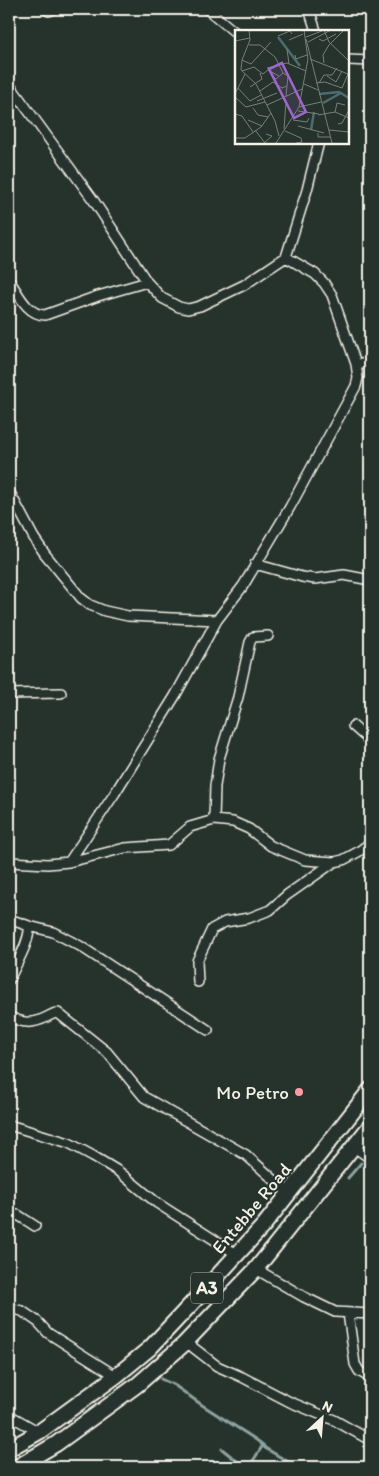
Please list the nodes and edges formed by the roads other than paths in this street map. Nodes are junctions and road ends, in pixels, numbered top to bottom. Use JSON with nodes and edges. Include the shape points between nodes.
{"nodes":[{"id":1,"x":46,"y":9,"type":"edge"},
{"id":2,"x":54,"y":9,"type":"edge"},
{"id":3,"x":207,"y":9,"type":"edge"},
{"id":4,"x":309,"y":9,"type":"edge"},
{"id":5,"x":316,"y":30,"type":"edge"},
{"id":6,"x":235,"y":32,"type":"edge"},
{"id":7,"x":349,"y":60,"type":"edge"},
{"id":8,"x":370,"y":61,"type":"edge"},
{"id":9,"x":9,"y":84,"type":"edge"},
{"id":10,"x":318,"y":144,"type":"edge"},
{"id":11,"x":286,"y":257,"type":"junction"},
{"id":12,"x":9,"y":280,"type":"edge"},
{"id":13,"x":147,"y":282,"type":"junction"},
{"id":14,"x":356,"y":364,"type":"junction"},
{"id":15,"x":370,"y":364,"type":"edge"},
{"id":16,"x":9,"y":491,"type":"edge"},
{"id":17,"x":255,"y":564,"type":"junction"},
{"id":18,"x":370,"y":580,"type":"edge"},
{"id":19,"x":217,"y":620,"type":"junction"},
{"id":20,"x":268,"y":636,"type":"dead end"},
{"id":21,"x":61,"y":693,"type":"dead end"},
{"id":22,"x":9,"y":694,"type":"edge"},
{"id":23,"x":353,"y":726,"type":"dead end"},
{"id":24,"x":370,"y":740,"type":"edge"},
{"id":25,"x":214,"y":820,"type":"junction"},
{"id":26,"x":370,"y":843,"type":"edge"},
{"id":27,"x":9,"y":862,"type":"edge"},
{"id":28,"x":69,"y":862,"type":"junction"},
{"id":29,"x":334,"y":862,"type":"junction"},
{"id":30,"x":9,"y":918,"type":"edge"},
{"id":31,"x":29,"y":926,"type":"junction"},
{"id":32,"x":9,"y":980,"type":"edge"},
{"id":33,"x":198,"y":982,"type":"dead end"},
{"id":34,"x":9,"y":1016,"type":"edge"},
{"id":35,"x":208,"y":1030,"type":"dead end"},
{"id":36,"x":370,"y":1090,"type":"edge"},
{"id":37,"x":9,"y":1125,"type":"edge"},
{"id":38,"x":370,"y":1126,"type":"edge"},
{"id":39,"x":354,"y":1147,"type":"junction"},
{"id":40,"x":370,"y":1158,"type":"edge"},
{"id":41,"x":290,"y":1194,"type":"junction"},
{"id":42,"x":9,"y":1221,"type":"edge"},
{"id":43,"x":35,"y":1226,"type":"dead end"},
{"id":44,"x":238,"y":1255,"type":"junction"},
{"id":45,"x":256,"y":1269,"type":"junction"},
{"id":46,"x":9,"y":1308,"type":"edge"},
{"id":47,"x":348,"y":1313,"type":"junction"},
{"id":48,"x":370,"y":1314,"type":"edge"},
{"id":49,"x":186,"y":1342,"type":"junction"},
{"id":50,"x":116,"y":1376,"type":"junction"},
{"id":51,"x":370,"y":1378,"type":"edge"},
{"id":52,"x":9,"y":1415,"type":"edge"},
{"id":53,"x":39,"y":1432,"type":"junction"},
{"id":54,"x":370,"y":1440,"type":"edge"},
{"id":55,"x":9,"y":1449,"type":"edge"},
{"id":56,"x":17,"y":1467,"type":"edge"}],
"edges":[{"from":1,"to":2,"type":"street"},
{"from":3,"to":6,"type":"street"},
{"from":4,"to":5,"type":"street"},
{"from":7,"to":8,"type":"street"},
{"from":9,"to":13,"type":"street","via":[[94,201]]},
{"from":10,"to":11,"type":"street"},
{"from":11,"to":13,"type":"street","via":[[244,285],[188,310],[162,298]]},
{"from":11,"to":14,"type":"street","via":[[315,274],[332,295]]},
{"from":12,"to":13,"type":"street","via":[[30,310],[45,315]]},
{"from":14,"to":15,"type":"street"},
{"from":14,"to":17,"type":"street","via":[[358,378],[349,399]]},
{"from":16,"to":19,"type":"street","via":[[45,554],[80,598],[90,605],[128,616]]},
{"from":17,"to":18,"type":"street","via":[[315,579],[344,575]]},
{"from":17,"to":19,"type":"street"},
{"from":19,"to":28,"type":"street","via":[[175,696]]},
{"from":20,"to":25,"type":"street","via":[[250,639],[238,697],[219,759]]},
{"from":21,"to":22,"type":"street"},
{"from":23,"to":24,"type":"street"},
{"from":25,"to":28,"type":"street","via":[[190,828],[169,846],[124,848]]},
{"from":25,"to":29,"type":"street","via":[[233,822],[249,829],[270,846],[305,860]]},
{"from":26,"to":29,"type":"street"},
{"from":27,"to":28,"type":"street"},
{"from":29,"to":33,"type":"street","via":[[270,910],[225,922],[212,929],[197,961]]},
{"from":30,"to":31,"type":"street"},
{"from":31,"to":32,"type":"street"},
{"from":31,"to":35,"type":"street","via":[[53,932],[80,946]]},
{"from":34,"to":41,"type":"street","via":[[23,1023],[35,1023],[58,1013],[107,1052],[144,1097],[246,1155]]},
{"from":36,"to":41,"type":"main road","name":"Entebbe Road","number":"A3"},
{"from":37,"to":44,"type":"street","via":[[68,1143],[94,1156],[157,1203]]},
{"from":38,"to":39,"type":"main road","number":"A3"},
{"from":39,"to":40,"type":"street"},
{"from":39,"to":45,"type":"main road","number":"A3"},
{"from":41,"to":44,"type":"main road","name":"Entebbe Road","number":"A3"},
{"from":42,"to":43,"type":"street","via":[[18,1216]]},
{"from":44,"to":50,"type":"main road","name":"Entebbe Road","number":"A3","via":[[150,1348]]},
{"from":45,"to":47,"type":"street","via":[[335,1312]]},
{"from":45,"to":49,"type":"main road","number":"A3"},
{"from":46,"to":50,"type":"street","via":[[22,1311],[48,1333]]},
{"from":47,"to":48,"type":"street"},
{"from":47,"to":51,"type":"street","via":[[356,1364],[359,1371]]},
{"from":49,"to":54,"type":"street","via":[[217,1366]]},
{"from":49,"to":56,"type":"main road","number":"A3","via":[[137,1385],[56,1444]]},
{"from":50,"to":53,"type":"main road","name":"Entebbe Road","number":"A3"},
{"from":52,"to":53,"type":"street"},
{"from":53,"to":55,"type":"main road","name":"Entebbe Road","number":"A3"}]}
